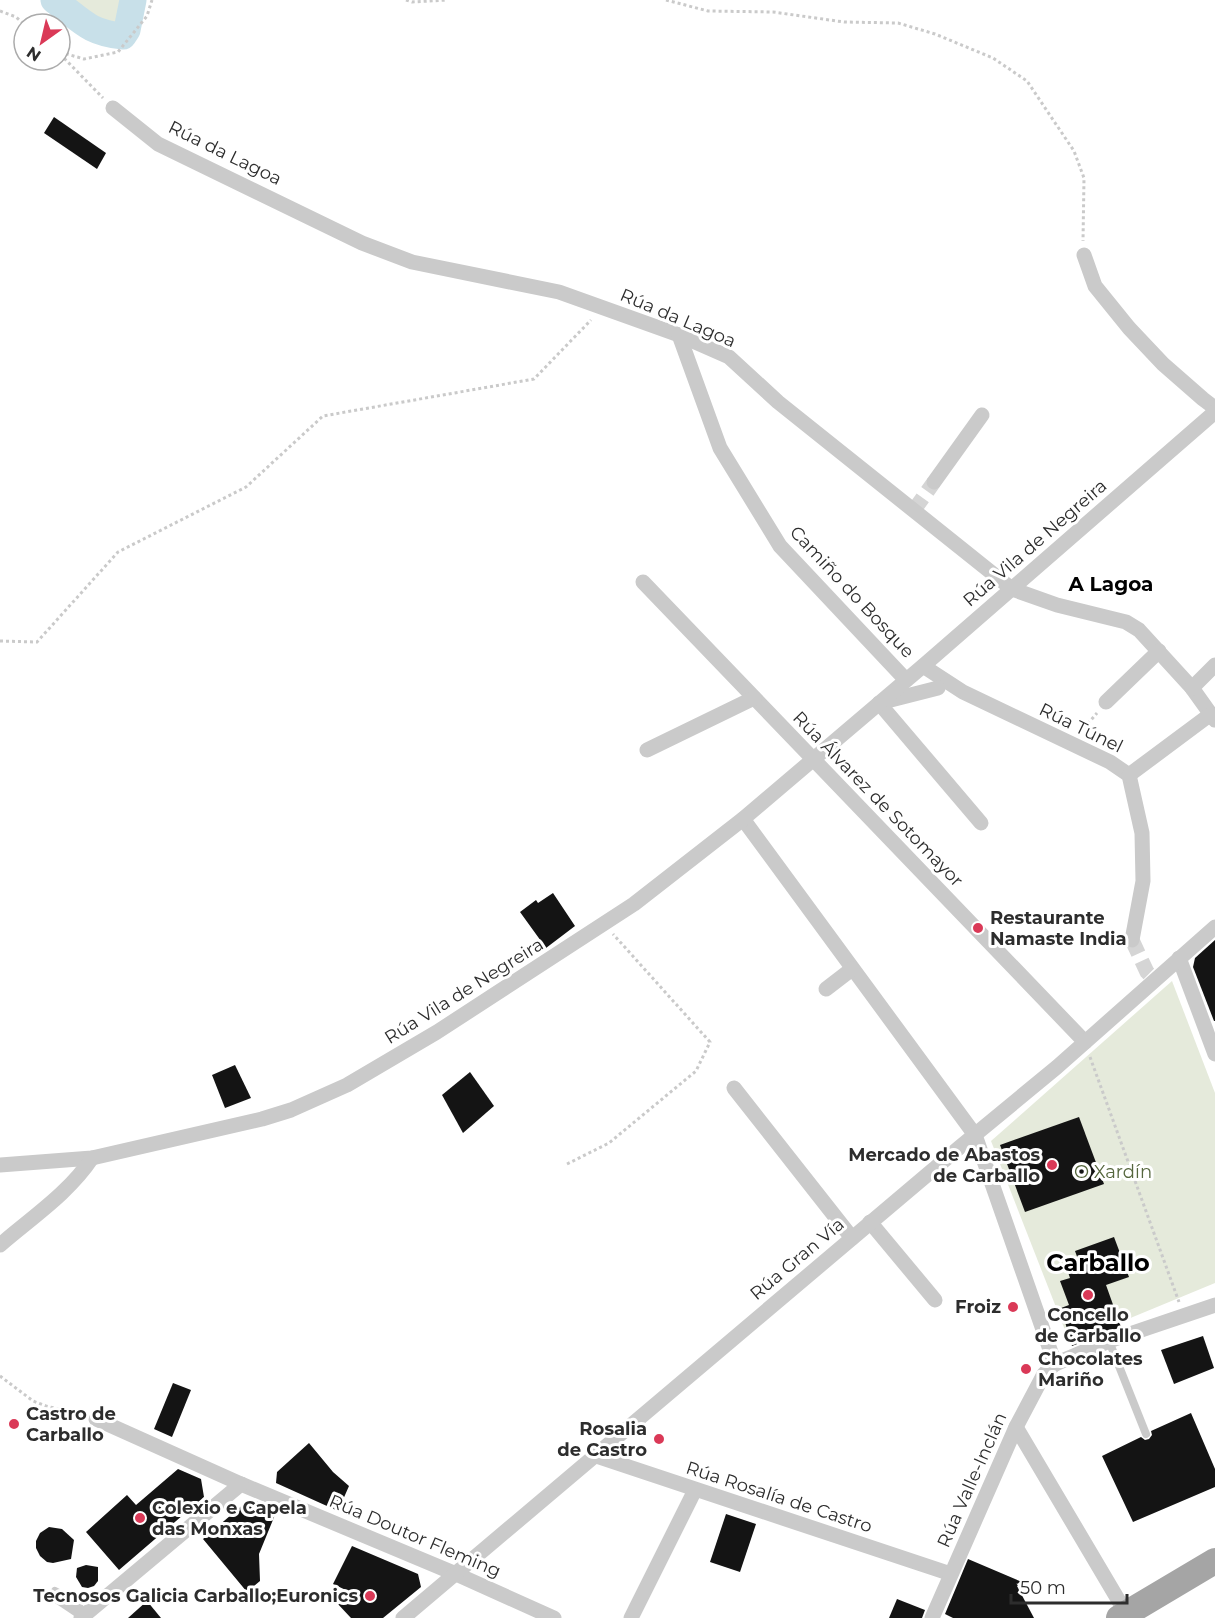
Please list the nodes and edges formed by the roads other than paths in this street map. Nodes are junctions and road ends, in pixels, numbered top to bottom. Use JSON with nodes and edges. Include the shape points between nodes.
{"nodes":[{"id":1,"x":113,"y":108,"type":"road end"},
{"id":2,"x":1084,"y":255,"type":"road end"},
{"id":3,"x":679,"y":335,"type":"junction"},
{"id":4,"x":1215,"y":408,"type":"edge"},
{"id":5,"x":1215,"y":412,"type":"edge"},
{"id":6,"x":982,"y":415,"type":"dead end"},
{"id":7,"x":934,"y":482,"type":"tunnel mouth"},
{"id":8,"x":643,"y":582,"type":"dead end"},
{"id":9,"x":1012,"y":589,"type":"junction"},
{"id":10,"x":944,"y":648,"type":"junction"},
{"id":11,"x":1159,"y":651,"type":"junction"},
{"id":12,"x":1215,"y":665,"type":"edge"},
{"id":13,"x":915,"y":673,"type":"junction"},
{"id":14,"x":938,"y":688,"type":"junction"},
{"id":15,"x":958,"y":688,"type":"junction"},
{"id":16,"x":1192,"y":688,"type":"junction"},
{"id":17,"x":754,"y":698,"type":"junction"},
{"id":18,"x":899,"y":698,"type":"junction"},
{"id":19,"x":1106,"y":702,"type":"road end"},
{"id":20,"x":879,"y":703,"type":"junction"},
{"id":21,"x":1213,"y":717,"type":"edge"},
{"id":22,"x":893,"y":718,"type":"junction"},
{"id":23,"x":647,"y":750,"type":"dead end"},
{"id":24,"x":813,"y":760,"type":"junction"},
{"id":25,"x":1129,"y":775,"type":"junction"},
{"id":26,"x":743,"y":819,"type":"junction"},
{"id":27,"x":981,"y":823,"type":"dead end"},
{"id":28,"x":1215,"y":927,"type":"edge"},
{"id":29,"x":1132,"y":940,"type":"tunnel mouth"},
{"id":30,"x":1179,"y":958,"type":"junction"},
{"id":31,"x":852,"y":969,"type":"junction"},
{"id":32,"x":826,"y":989,"type":"dead end"},
{"id":33,"x":1084,"y":1042,"type":"junction"},
{"id":34,"x":1215,"y":1054,"type":"edge"},
{"id":35,"x":734,"y":1088,"type":"dead end"},
{"id":36,"x":975,"y":1135,"type":"junction"},
{"id":37,"x":92,"y":1158,"type":"junction"},
{"id":38,"x":0,"y":1165,"type":"edge"},
{"id":39,"x":870,"y":1222,"type":"junction"},
{"id":40,"x":852,"y":1238,"type":"junction"},
{"id":41,"x":0,"y":1245,"type":"edge"},
{"id":42,"x":934,"y":1300,"type":"dead end"},
{"id":43,"x":1215,"y":1305,"type":"edge"},
{"id":44,"x":1109,"y":1341,"type":"junction"},
{"id":45,"x":1055,"y":1364,"type":"junction"},
{"id":46,"x":96,"y":1419,"type":"road end"},
{"id":47,"x":1016,"y":1427,"type":"junction"},
{"id":48,"x":1146,"y":1434,"type":"dead end"},
{"id":49,"x":596,"y":1456,"type":"junction"},
{"id":50,"x":241,"y":1484,"type":"junction"},
{"id":51,"x":695,"y":1490,"type":"junction"},
{"id":52,"x":1211,"y":1569,"type":"edge"},
{"id":53,"x":456,"y":1574,"type":"junction"},
{"id":54,"x":951,"y":1574,"type":"junction"},
{"id":55,"x":53,"y":1593,"type":"dead end"},
{"id":56,"x":80,"y":1615,"type":"edge"},
{"id":57,"x":1125,"y":1616,"type":"edge"},
{"id":58,"x":403,"y":1618,"type":"edge"},
{"id":59,"x":554,"y":1618,"type":"edge"},
{"id":60,"x":631,"y":1618,"type":"edge"},
{"id":61,"x":932,"y":1618,"type":"edge"}],
"edges":[{"from":1,"to":3,"type":"street","name":"Rúa da Lagoa","via":[[158,144],[362,243],[412,262],[559,292]]},
{"from":2,"to":4,"type":"street","via":[[1095,286],[1129,328],[1163,364]]},
{"from":3,"to":9,"type":"street","name":"Rúa da Lagoa","via":[[729,357],[778,402]]},
{"from":3,"to":13,"type":"street","name":"Camiño do Bosque","via":[[720,448],[780,546]]},
{"from":5,"to":9,"type":"street","name":"Rúa Vila de Negreira"},
{"from":6,"to":7,"type":"street"},
{"from":8,"to":17,"type":"street","name":"Rúa Álvarez de Sotomayor"},
{"from":9,"to":10,"type":"street","name":"Rúa Vila de Negreira"},
{"from":9,"to":11,"type":"street","name":"Rúa da Lagoa","via":[[1126,622]]},
{"from":10,"to":13,"type":"street","name":"Rúa Vila de Negreira"},
{"from":10,"to":15,"type":"street","via":[[944,659]]},
{"from":11,"to":16,"type":"street","name":"Rúa da Lagoa"},
{"from":11,"to":19,"type":"street"},
{"from":12,"to":16,"type":"street"},
{"from":13,"to":14,"type":"street","name":"Rúa Túnel"},
{"from":13,"to":15,"type":"street","name":"Rúa Túnel"},
{"from":13,"to":20,"type":"street","name":"Rúa Vila de Negreira"},
{"from":14,"to":15,"type":"street","name":"Rúa Túnel","via":[[952,693]]},
{"from":14,"to":18,"type":"street","name":"Rúa Vila de Negreira"},
{"from":15,"to":25,"type":"street","name":"Rúa Túnel"},
{"from":16,"to":21,"type":"street","name":"Rúa da Lagoa"},
{"from":17,"to":23,"type":"street"},
{"from":17,"to":24,"type":"street","name":"Rúa Álvarez de Sotomayor"},
{"from":18,"to":20,"type":"street","name":"Rúa Vila de Negreira"},
{"from":18,"to":22,"type":"street"},
{"from":20,"to":22,"type":"street"},
{"from":20,"to":24,"type":"street","name":"Rúa Vila de Negreira"},
{"from":21,"to":25,"type":"street"},
{"from":22,"to":27,"type":"street"},
{"from":24,"to":26,"type":"street","name":"Rúa Vila de Negreira"},
{"from":24,"to":33,"type":"street","name":"Rúa Álvarez de Sotomayor"},
{"from":25,"to":29,"type":"street","name":"Rúa Túnel","via":[[1142,833],[1143,881]]},
{"from":26,"to":31,"type":"street"},
{"from":26,"to":37,"type":"street","name":"Rúa Vila de Negreira","via":[[605,924],[437,1032],[321,1098],[244,1124]]},
{"from":28,"to":30,"type":"street","name":"Rúa Gran Vía"},
{"from":30,"to":33,"type":"street","name":"Rúa Gran Vía"},
{"from":30,"to":34,"type":"street"},
{"from":31,"to":32,"type":"street"},
{"from":31,"to":36,"type":"street"},
{"from":33,"to":36,"type":"street","name":"Rúa Gran Vía"},
{"from":35,"to":40,"type":"street"},
{"from":36,"to":39,"type":"street","name":"Rúa Gran Vía"},
{"from":36,"to":45,"type":"street"},
{"from":37,"to":38,"type":"street","name":"Rúa Vila de Negreira"},
{"from":37,"to":41,"type":"street","via":[[61,1194]]},
{"from":39,"to":40,"type":"street","name":"Rúa Gran Vía"},
{"from":39,"to":42,"type":"street"},
{"from":40,"to":49,"type":"street","name":"Rúa Gran Vía"},
{"from":43,"to":44,"type":"street"},
{"from":44,"to":45,"type":"street"},
{"from":44,"to":48,"type":"lane"},
{"from":45,"to":47,"type":"street","name":"Rúa Valle-Inclán","via":[[1044,1374]]},
{"from":46,"to":50,"type":"street","name":"Rúa Doutor Fleming"},
{"from":47,"to":54,"type":"street","name":"Rúa Valle-Inclán"},
{"from":47,"to":57,"type":"street"},
{"from":49,"to":51,"type":"street","name":"Rúa Rosalía de Castro"},
{"from":49,"to":53,"type":"street","name":"Rúa Gran Vía"},
{"from":50,"to":53,"type":"street","name":"Rúa Doutor Fleming"},
{"from":50,"to":56,"type":"street"},
{"from":51,"to":54,"type":"street","name":"Rúa Rosalía de Castro"},
{"from":51,"to":60,"type":"street"},
{"from":52,"to":57,"type":"main road"},
{"from":53,"to":58,"type":"street","name":"Rúa Gran Vía"},
{"from":53,"to":59,"type":"street","name":"Rúa Doutor Fleming"},
{"from":54,"to":61,"type":"street","name":"Rúa Valle-Inclán"},
{"from":55,"to":56,"type":"lane","via":[[80,1608]]}]}
